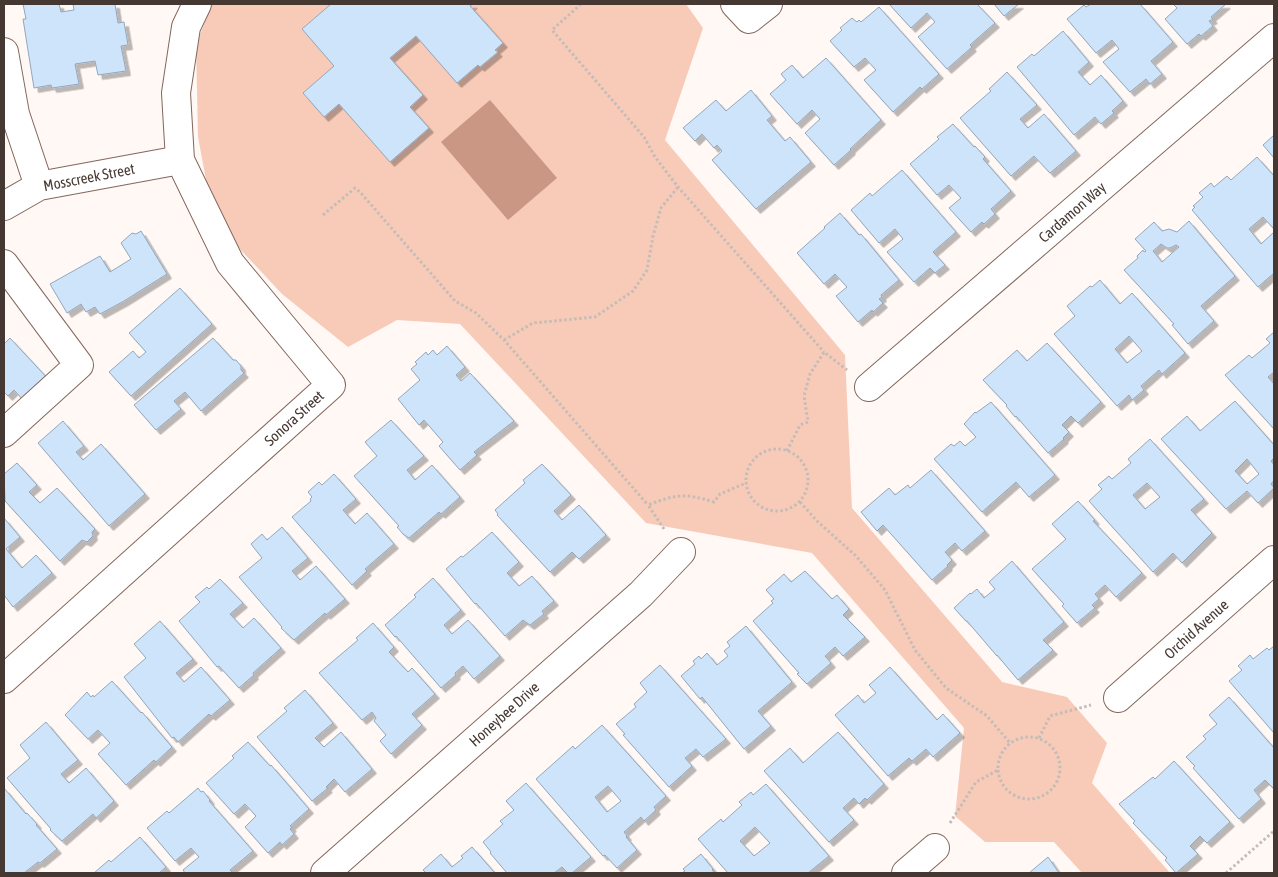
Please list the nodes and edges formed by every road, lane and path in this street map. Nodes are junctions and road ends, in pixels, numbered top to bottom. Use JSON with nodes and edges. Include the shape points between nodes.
{"nodes":[{"id":1,"x":197,"y":4,"type":"edge"},
{"id":2,"x":581,"y":4,"type":"edge"},
{"id":3,"x":735,"y":4,"type":"edge"},
{"id":4,"x":768,"y":4,"type":"edge"},
{"id":5,"x":1274,"y":38,"type":"edge"},
{"id":6,"x":4,"y":52,"type":"edge"},
{"id":7,"x":180,"y":160,"type":"junction"},
{"id":8,"x":39,"y":186,"type":"junction"},
{"id":9,"x":678,"y":187,"type":"junction"},
{"id":10,"x":4,"y":206,"type":"edge"},
{"id":11,"x":323,"y":215,"type":"dead end"},
{"id":12,"x":4,"y":264,"type":"edge"},
{"id":13,"x":504,"y":340,"type":"junction"},
{"id":14,"x":824,"y":352,"type":"junction"},
{"id":15,"x":869,"y":387,"type":"joint"},
{"id":16,"x":4,"y":433,"type":"edge"},
{"id":17,"x":787,"y":451,"type":"junction"},
{"id":18,"x":746,"y":483,"type":"junction"},
{"id":19,"x":800,"y":502,"type":"junction"},
{"id":20,"x":648,"y":505,"type":"junction"},
{"id":21,"x":681,"y":552,"type":"joint"},
{"id":22,"x":1274,"y":560,"type":"edge"},
{"id":23,"x":4,"y":679,"type":"edge"},
{"id":24,"x":1118,"y":698,"type":"joint"},
{"id":25,"x":1039,"y":738,"type":"junction"},
{"id":26,"x":1010,"y":743,"type":"junction"},
{"id":27,"x":998,"y":770,"type":"junction"},
{"id":28,"x":1274,"y":831,"type":"edge"},
{"id":29,"x":934,"y":848,"type":"joint"},
{"id":30,"x":325,"y":873,"type":"edge"},
{"id":31,"x":906,"y":873,"type":"edge"},
{"id":32,"x":1226,"y":873,"type":"edge"}],
"edges":[{"from":1,"to":7,"type":"street","name":"Sonora Street","via":[[186,27],[176,93]]},
{"from":2,"to":9,"type":"path","via":[[552,30],[644,137]]},
{"from":3,"to":4,"type":"street","via":[[749,19]]},
{"from":5,"to":15,"type":"street","name":"Cardamon Way"},
{"from":6,"to":8,"type":"street","via":[[15,114]]},
{"from":7,"to":8,"type":"street","name":"Mosscreek Street"},
{"from":7,"to":23,"type":"street","name":"Sonora Street","via":[[230,263],[331,385]]},
{"from":8,"to":10,"type":"street","name":"Mosscreek Street"},
{"from":9,"to":13,"type":"path","via":[[661,208],[647,270],[633,291],[595,317],[532,323]]},
{"from":9,"to":14,"type":"path"},
{"from":11,"to":13,"type":"path","via":[[355,188],[455,301],[476,313]]},
{"from":12,"to":16,"type":"street","via":[[79,365]]},
{"from":13,"to":20,"type":"path"},
{"from":14,"to":15,"type":"path"},
{"from":14,"to":17,"type":"path","via":[[810,374],[804,396],[808,422],[800,424]]},
{"from":17,"to":18,"type":"path","via":[[777,449],[758,456],[749,468]]},
{"from":17,"to":19,"type":"path","via":[[798,457],[805,467],[807,491]]},
{"from":18,"to":19,"type":"path","via":[[756,504],[767,510],[778,512]]},
{"from":18,"to":20,"type":"path","via":[[720,494],[714,502],[693,496],[670,496]]},
{"from":19,"to":26,"type":"path","via":[[856,556],[885,590],[915,650],[946,688],[987,716]]},
{"from":20,"to":21,"type":"path"},
{"from":21,"to":30,"type":"street","name":"Honeybee Drive","via":[[640,594]]},
{"from":22,"to":24,"type":"street","name":"Orchid Avenue"},
{"from":24,"to":25,"type":"path","via":[[1050,716]]},
{"from":25,"to":26,"type":"path","via":[[1029,736]]},
{"from":25,"to":27,"type":"path","via":[[1050,744],[1057,754],[1060,766],[1052,789],[1030,799],[1019,797],[1008,791]]},
{"from":26,"to":27,"type":"path","via":[[1001,755]]},
{"from":27,"to":29,"type":"path","via":[[976,782]]},
{"from":28,"to":32,"type":"path"},
{"from":29,"to":31,"type":"street"}]}
